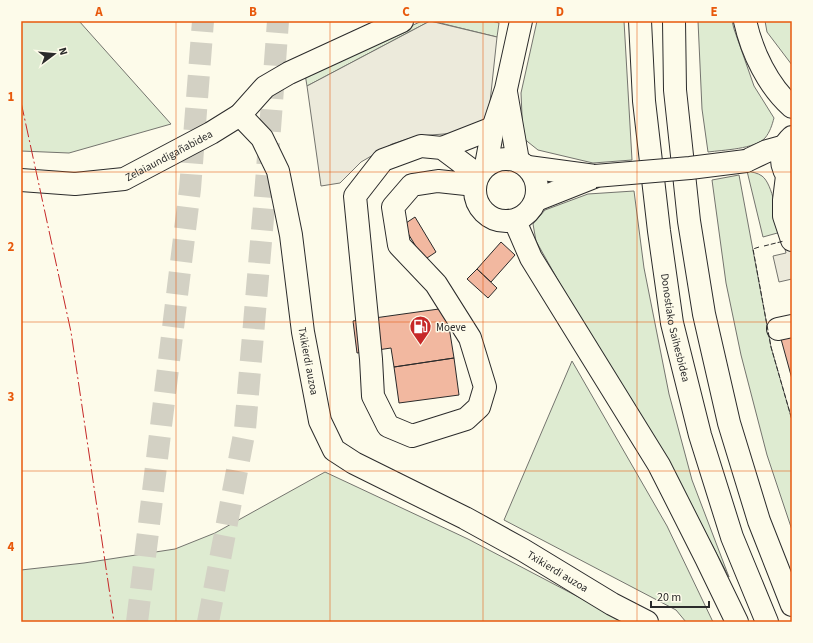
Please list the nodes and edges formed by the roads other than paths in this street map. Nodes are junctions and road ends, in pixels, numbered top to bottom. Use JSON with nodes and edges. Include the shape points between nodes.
{"nodes":[{"id":1,"x":402,"y":21,"type":"edge"},
{"id":2,"x":521,"y":21,"type":"edge"},
{"id":3,"x":640,"y":21,"type":"edge"},
{"id":4,"x":674,"y":21,"type":"edge"},
{"id":5,"x":745,"y":21,"type":"edge"},
{"id":6,"x":506,"y":89,"type":"junction"},
{"id":7,"x":786,"y":102,"type":"edge"},
{"id":8,"x":240,"y":114,"type":"junction"},
{"id":9,"x":493,"y":128,"type":"junction"},
{"id":10,"x":789,"y":140,"type":"edge"},
{"id":11,"x":442,"y":148,"type":"junction"},
{"id":12,"x":746,"y":161,"type":"junction"},
{"id":13,"x":523,"y":164,"type":"junction"},
{"id":14,"x":480,"y":175,"type":"junction"},
{"id":15,"x":595,"y":176,"type":"junction"},
{"id":16,"x":788,"y":176,"type":"edge"},
{"id":17,"x":21,"y":180,"type":"edge"},
{"id":18,"x":536,"y":200,"type":"junction"},
{"id":19,"x":515,"y":221,"type":"junction"},
{"id":20,"x":791,"y":233,"type":"edge"},
{"id":21,"x":792,"y":605,"type":"edge"},
{"id":22,"x":647,"y":622,"type":"edge"},
{"id":23,"x":737,"y":622,"type":"edge"},
{"id":24,"x":767,"y":622,"type":"edge"}],
"edges":[{"from":1,"to":8,"type":"main road","via":[[265,87]]},
{"from":2,"to":6,"type":"main road"},
{"from":3,"to":24,"type":"main road","name":"Donostiako Saihesbidea","via":[[644,101],[672,324],[700,435],[732,537]]},
{"from":4,"to":21,"type":"main road","via":[[675,90],[689,221],[704,314],[729,423],[759,521]]},
{"from":5,"to":7,"type":"main road","via":[[757,58],[769,80]]},
{"from":6,"to":9,"type":"main road"},
{"from":6,"to":13,"type":"main road"},
{"from":7,"to":10,"type":"main road"},
{"from":8,"to":17,"type":"main road","name":"Zelaiaundigañabidea","via":[[211,133],[124,179],[75,184]]},
{"from":8,"to":22,"type":"main road","name":"Txikierdi auzoa","via":[[262,138],[278,171],[291,235],[303,332],[320,421],[334,450],[354,463],[523,550],[612,604]]},
{"from":9,"to":11,"type":"main road"},
{"from":9,"to":14,"type":"main road"},
{"from":10,"to":12,"type":"main road"},
{"from":10,"to":16,"type":"main road","via":[[781,159]]},
{"from":11,"to":14,"type":"main road"},
{"from":11,"to":14,"type":"main road","via":[[421,146],[383,160],[355,196],[373,396],[388,426],[412,436],[466,419],[479,407],[485,387],[470,338],[436,284],[399,245],[393,207],[412,184]]},
{"from":12,"to":15,"type":"main road","bridge":true},
{"from":12,"to":16,"type":"main road"},
{"from":13,"to":14,"type":"main road","via":[[508,158],[497,160]]},
{"from":13,"to":15,"type":"main road"},
{"from":13,"to":18,"type":"main road","via":[[534,175],[538,185]]},
{"from":14,"to":19,"type":"main road","via":[[475,198],[481,209],[490,218],[502,222]]},
{"from":15,"to":18,"type":"main road"},
{"from":16,"to":20,"type":"main road","via":[[784,216]]},
{"from":18,"to":19,"type":"main road","via":[[528,213]]},
{"from":19,"to":23,"type":"main road","via":[[531,258],[659,465]]}]}
